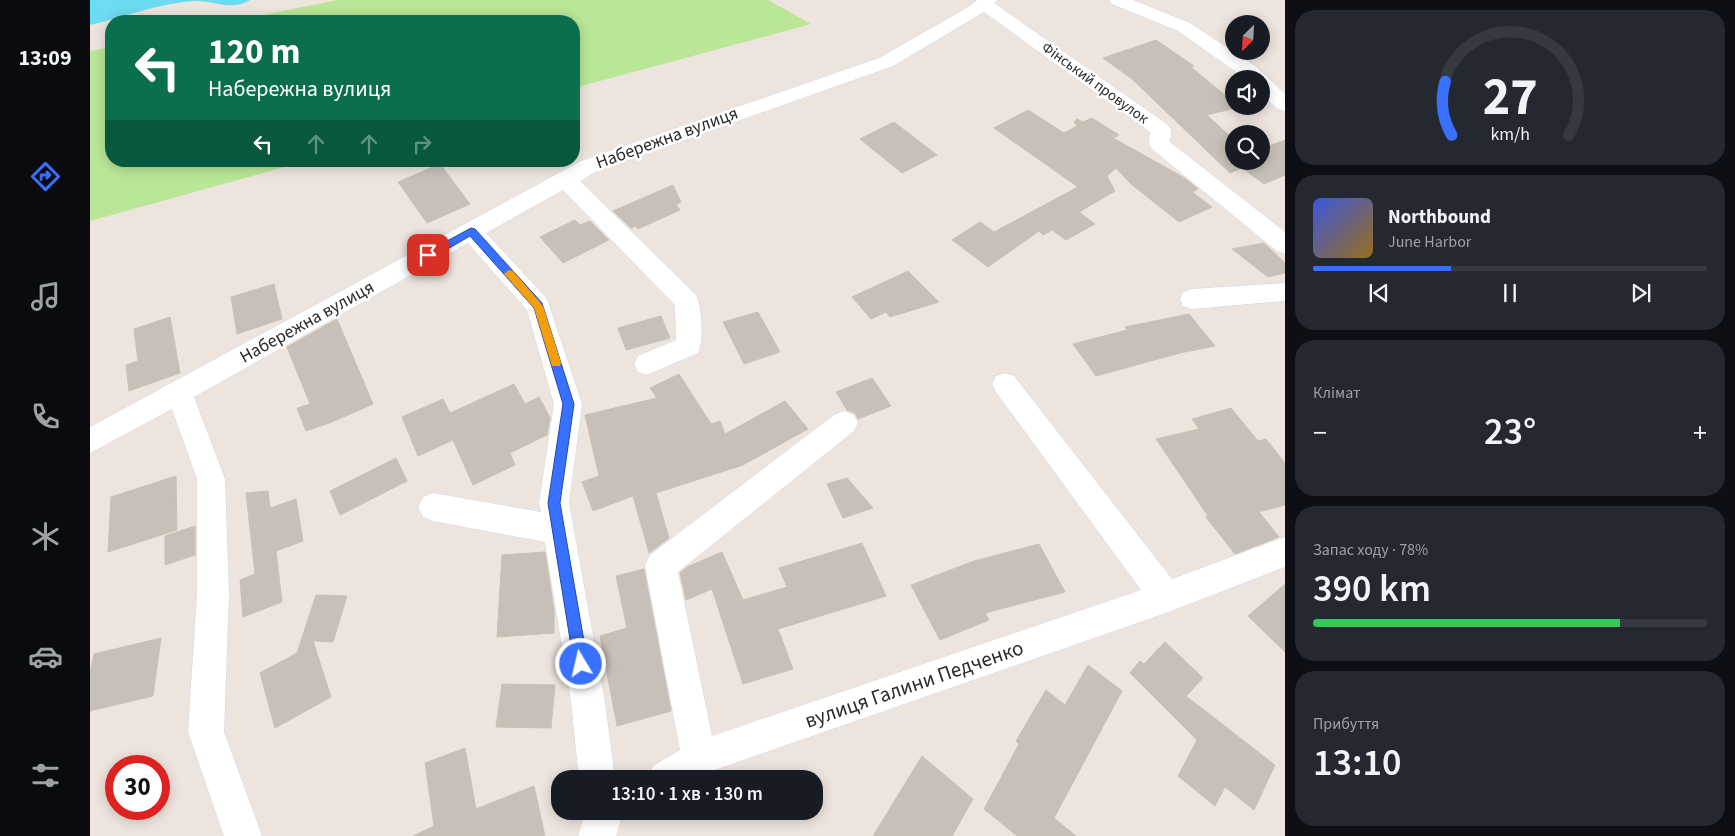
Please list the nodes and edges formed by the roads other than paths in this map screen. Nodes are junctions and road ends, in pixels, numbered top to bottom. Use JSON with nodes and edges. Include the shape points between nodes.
{"nodes":[{"id":1,"x":1118,"y":0,"type":"edge"},
{"id":2,"x":986,"y":2,"type":"edge"},
{"id":3,"x":1245,"y":70,"type":"edge"},
{"id":4,"x":1270,"y":91,"type":"edge"},
{"id":5,"x":1285,"y":105,"type":"edge"},
{"id":6,"x":565,"y":179,"type":"junction"},
{"id":7,"x":471,"y":232,"type":"junction"},
{"id":8,"x":1285,"y":244,"type":"edge"},
{"id":9,"x":1285,"y":292,"type":"edge"},
{"id":10,"x":1192,"y":299,"type":"dead end"},
{"id":11,"x":647,"y":364,"type":"dead end"},
{"id":12,"x":1004,"y":384,"type":"dead end"},
{"id":13,"x":179,"y":392,"type":"junction"},
{"id":14,"x":844,"y":422,"type":"dead end"},
{"id":15,"x":90,"y":441,"type":"edge"},
{"id":16,"x":433,"y":507,"type":"dead end"},
{"id":17,"x":559,"y":530,"type":"junction"},
{"id":18,"x":1285,"y":552,"type":"edge"},
{"id":19,"x":1166,"y":597,"type":"junction"},
{"id":20,"x":699,"y":758,"type":"junction"},
{"id":21,"x":596,"y":770,"type":"edge"},
{"id":22,"x":680,"y":770,"type":"edge"},
{"id":23,"x":243,"y":836,"type":"edge"}],
"edges":[{"from":1,"to":3,"type":"street","via":[[1184,27]]},
{"from":2,"to":6,"type":"street","name":"Набережна вулиця","via":[[886,62],[589,166]]},
{"from":2,"to":8,"type":"street","name":"Фінський провулок","via":[[1161,130],[1159,144]]},
{"from":4,"to":5,"type":"street"},
{"from":6,"to":7,"type":"street","name":"Набережна вулиця"},
{"from":6,"to":11,"type":"street","via":[[687,302],[689,346]]},
{"from":7,"to":13,"type":"street","name":"Набережна вулиця"},
{"from":7,"to":17,"type":"street","via":[[538,306],[568,404],[554,503]]},
{"from":9,"to":10,"type":"street"},
{"from":12,"to":19,"type":"street"},
{"from":13,"to":15,"type":"street","name":"Набережна вулиця"},
{"from":13,"to":23,"type":"street","via":[[211,479],[213,594],[206,732]]},
{"from":14,"to":20,"type":"street","via":[[661,566]]},
{"from":16,"to":17,"type":"street"},
{"from":17,"to":21,"type":"street"},
{"from":18,"to":19,"type":"street","name":"вулиця Галини Педченко"},
{"from":19,"to":20,"type":"street","name":"вулиця Галини Педченко"},
{"from":20,"to":22,"type":"street","name":"вулиця Галини Педченко"}]}
